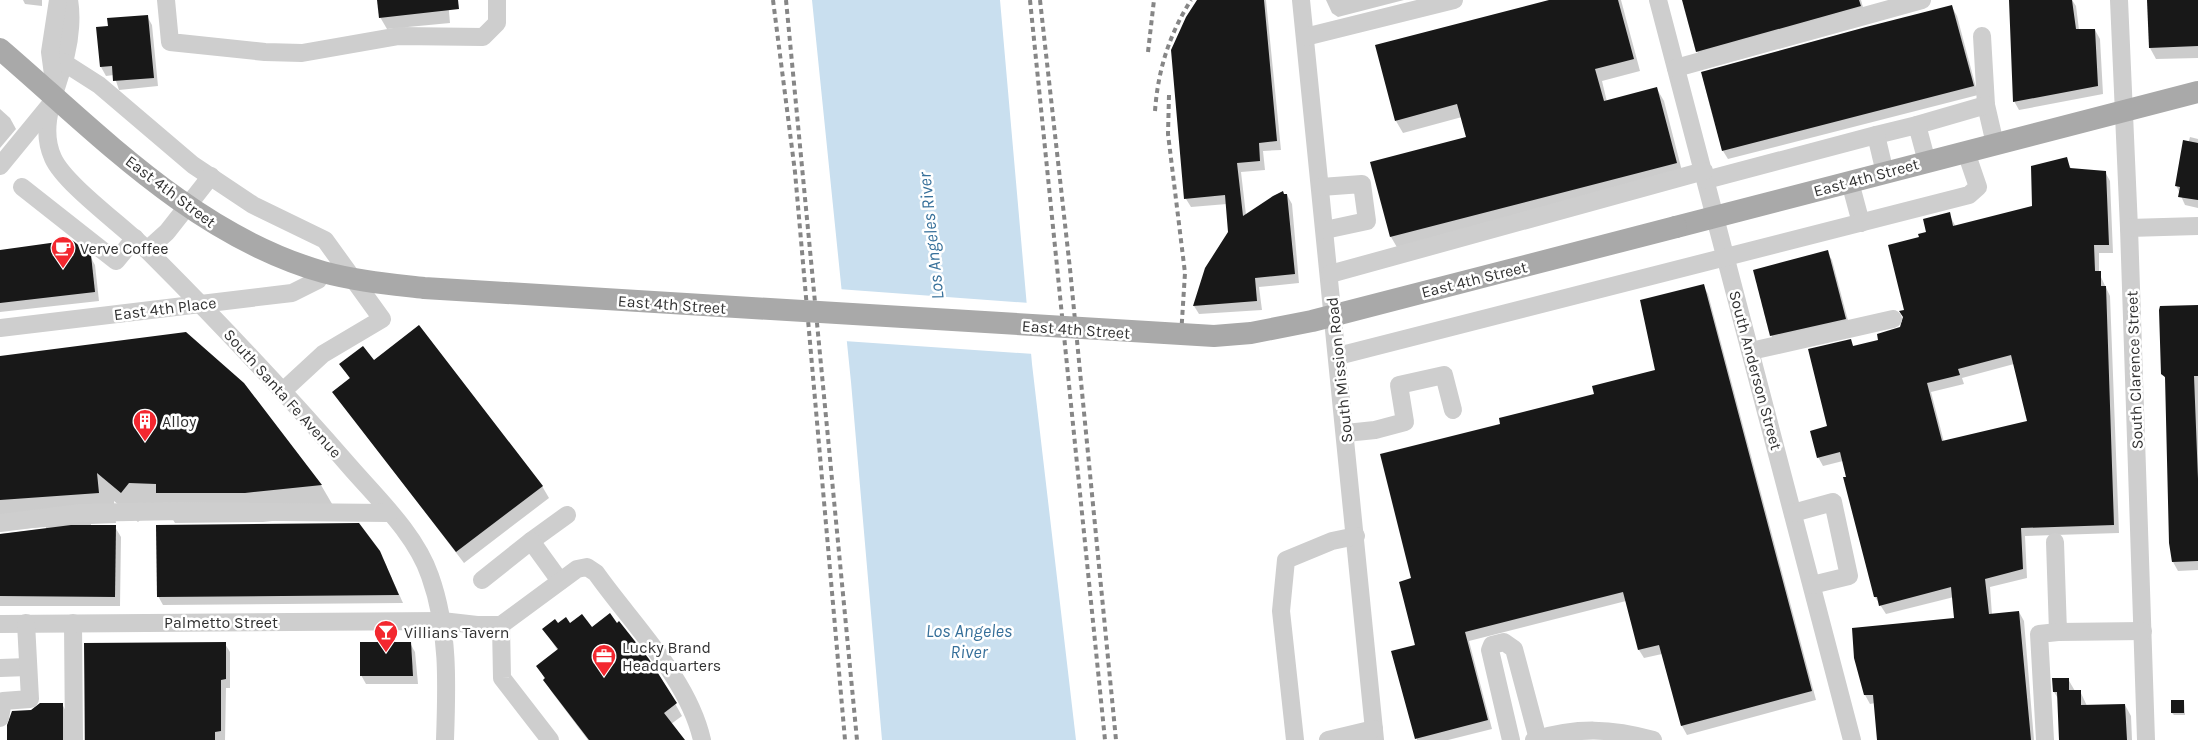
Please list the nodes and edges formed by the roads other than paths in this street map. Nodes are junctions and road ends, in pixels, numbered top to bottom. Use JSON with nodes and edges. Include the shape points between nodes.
{"nodes":[{"id":1,"x":58,"y":0,"type":"edge"},
{"id":2,"x":69,"y":0,"type":"edge"},
{"id":3,"x":166,"y":0,"type":"edge"},
{"id":4,"x":497,"y":0,"type":"edge"},
{"id":5,"x":1302,"y":0,"type":"edge"},
{"id":6,"x":1454,"y":0,"type":"edge"},
{"id":7,"x":1658,"y":0,"type":"edge"},
{"id":8,"x":1922,"y":0,"type":"edge"},
{"id":9,"x":2119,"y":0,"type":"edge"},
{"id":10,"x":1982,"y":36,"type":"dead end"},
{"id":11,"x":1305,"y":37,"type":"junction"},
{"id":12,"x":0,"y":49,"type":"edge"},
{"id":13,"x":63,"y":62,"type":"junction"},
{"id":14,"x":1676,"y":68,"type":"junction"},
{"id":15,"x":2198,"y":92,"type":"edge"},
{"id":16,"x":52,"y":96,"type":"junction"},
{"id":17,"x":1986,"y":105,"type":"junction"},
{"id":18,"x":2124,"y":110,"type":"junction"},
{"id":19,"x":1917,"y":125,"type":"junction"},
{"id":20,"x":1876,"y":135,"type":"junction"},
{"id":21,"x":1995,"y":144,"type":"junction"},
{"id":22,"x":1966,"y":152,"type":"junction"},
{"id":23,"x":1927,"y":162,"type":"junction"},
{"id":24,"x":0,"y":166,"type":"edge"},
{"id":25,"x":1885,"y":172,"type":"junction"},
{"id":26,"x":1705,"y":175,"type":"junction"},
{"id":27,"x":211,"y":176,"type":"junction"},
{"id":28,"x":1850,"y":182,"type":"junction"},
{"id":29,"x":22,"y":187,"type":"dead end"},
{"id":30,"x":1321,"y":187,"type":"junction"},
{"id":31,"x":1716,"y":217,"type":"junction"},
{"id":32,"x":1860,"y":223,"type":"junction"},
{"id":33,"x":2198,"y":226,"type":"edge"},
{"id":34,"x":2129,"y":228,"type":"junction"},
{"id":35,"x":1325,"y":230,"type":"junction"},
{"id":36,"x":141,"y":244,"type":"junction"},
{"id":37,"x":1726,"y":258,"type":"junction"},
{"id":38,"x":323,"y":272,"type":"junction"},
{"id":39,"x":1330,"y":274,"type":"junction"},
{"id":40,"x":1893,"y":319,"type":"dead end"},
{"id":41,"x":0,"y":328,"type":"edge"},
{"id":42,"x":1751,"y":351,"type":"junction"},
{"id":43,"x":1338,"y":356,"type":"junction"},
{"id":44,"x":284,"y":390,"type":"junction"},
{"id":45,"x":1453,"y":410,"type":"dead end"},
{"id":46,"x":1346,"y":433,"type":"junction"},
{"id":47,"x":389,"y":513,"type":"junction"},
{"id":48,"x":1793,"y":514,"type":"junction"},
{"id":49,"x":567,"y":515,"type":"dead end"},
{"id":50,"x":0,"y":524,"type":"edge"},
{"id":51,"x":1356,"y":536,"type":"junction"},
{"id":52,"x":531,"y":541,"type":"junction"},
{"id":53,"x":2056,"y":542,"type":"dead end"},
{"id":54,"x":482,"y":580,"type":"dead end"},
{"id":55,"x":560,"y":581,"type":"junction"},
{"id":56,"x":1812,"y":585,"type":"junction"},
{"id":57,"x":442,"y":621,"type":"junction"},
{"id":58,"x":73,"y":623,"type":"junction"},
{"id":59,"x":0,"y":624,"type":"edge"},
{"id":60,"x":26,"y":624,"type":"junction"},
{"id":61,"x":501,"y":625,"type":"junction"},
{"id":62,"x":2142,"y":631,"type":"junction"},
{"id":63,"x":2058,"y":632,"type":"junction"},
{"id":64,"x":28,"y":667,"type":"junction"},
{"id":65,"x":0,"y":668,"type":"edge"},
{"id":66,"x":0,"y":718,"type":"edge"},
{"id":67,"x":1375,"y":735,"type":"edge"},
{"id":68,"x":1536,"y":739,"type":"edge"},
{"id":69,"x":74,"y":740,"type":"edge"},
{"id":70,"x":446,"y":740,"type":"edge"},
{"id":71,"x":550,"y":740,"type":"edge"},
{"id":72,"x":702,"y":740,"type":"edge"},
{"id":73,"x":1295,"y":740,"type":"edge"},
{"id":74,"x":1328,"y":740,"type":"edge"},
{"id":75,"x":1511,"y":740,"type":"edge"},
{"id":76,"x":1653,"y":740,"type":"edge"},
{"id":77,"x":1852,"y":740,"type":"edge"},
{"id":78,"x":2044,"y":740,"type":"edge"},
{"id":79,"x":2146,"y":740,"type":"edge"}],
"edges":[{"from":1,"to":16,"type":"street","name":"South Santa Fe Avenue","via":[[50,52]]},
{"from":2,"to":13,"type":"street","name":"South Santa Fe Avenue"},
{"from":3,"to":4,"type":"street","via":[[170,42],[302,53],[399,36],[483,36],[497,23]]},
{"from":5,"to":11,"type":"street","name":"South Mission Road"},
{"from":6,"to":11,"type":"street"},
{"from":7,"to":14,"type":"street","name":"South Anderson Street"},
{"from":8,"to":14,"type":"street"},
{"from":9,"to":18,"type":"street","name":"South Clarence Street"},
{"from":10,"to":17,"type":"street"},
{"from":11,"to":30,"type":"street","name":"South Mission Road"},
{"from":12,"to":38,"type":"main road","name":"East 4th Street","bridge":true,"via":[[190,210],[246,242]]},
{"from":13,"to":16,"type":"street","name":"South Santa Fe Avenue"},
{"from":13,"to":27,"type":"street","via":[[99,84],[193,165]]},
{"from":14,"to":26,"type":"street","name":"South Anderson Street"},
{"from":15,"to":18,"type":"main road","name":"East 4th Street"},
{"from":16,"to":24,"type":"street"},
{"from":16,"to":36,"type":"street","name":"South Santa Fe Avenue","via":[[49,142],[53,159],[81,191]]},
{"from":17,"to":19,"type":"street"},
{"from":17,"to":21,"type":"street"},
{"from":18,"to":21,"type":"main road","name":"East 4th Street"},
{"from":18,"to":34,"type":"street","name":"South Clarence Street"},
{"from":19,"to":20,"type":"street"},
{"from":19,"to":23,"type":"street"},
{"from":20,"to":25,"type":"street"},
{"from":20,"to":26,"type":"street"},
{"from":21,"to":22,"type":"main road","name":"East 4th Street"},
{"from":22,"to":23,"type":"main road","name":"East 4th Street"},
{"from":22,"to":32,"type":"street","via":[[1978,186],[1969,195]]},
{"from":23,"to":25,"type":"main road","name":"East 4th Street"},
{"from":25,"to":28,"type":"main road","name":"East 4th Street"},
{"from":26,"to":31,"type":"street","name":"South Anderson Street"},
{"from":26,"to":39,"type":"street"},
{"from":27,"to":36,"type":"street","via":[[167,232]]},
{"from":27,"to":44,"type":"street","via":[[253,205],[325,240],[382,319],[323,354]]},
{"from":28,"to":31,"type":"main road","name":"East 4th Street"},
{"from":28,"to":32,"type":"street"},
{"from":29,"to":36,"type":"street","via":[[116,261]]},
{"from":30,"to":35,"type":"street","name":"South Mission Road"},
{"from":30,"to":35,"type":"street","via":[[1362,184],[1367,220]]},
{"from":31,"to":37,"type":"street","name":"South Anderson Street"},
{"from":31,"to":38,"type":"main road","name":"East 4th Street","bridge":true,"via":[[1312,321],[1251,333],[1207,337],[424,288],[363,281]]},
{"from":32,"to":37,"type":"street"},
{"from":33,"to":34,"type":"street"},
{"from":34,"to":62,"type":"street","name":"South Clarence Street"},
{"from":35,"to":39,"type":"street","name":"South Mission Road"},
{"from":36,"to":44,"type":"street","name":"South Santa Fe Avenue"},
{"from":37,"to":42,"type":"street","name":"South Anderson Street"},
{"from":37,"to":43,"type":"street"},
{"from":38,"to":41,"type":"street","name":"East 4th Place","bridge":true,"via":[[318,280],[292,293]]},
{"from":39,"to":43,"type":"street","name":"South Mission Road"},
{"from":40,"to":42,"type":"street"},
{"from":42,"to":48,"type":"street","name":"South Anderson Street"},
{"from":43,"to":46,"type":"street","name":"South Mission Road"},
{"from":44,"to":47,"type":"street","name":"South Santa Fe Avenue"},
{"from":45,"to":46,"type":"street","via":[[1444,375],[1399,385],[1405,422]]},
{"from":46,"to":51,"type":"street","name":"South Mission Road"},
{"from":47,"to":50,"type":"street","via":[[80,513]]},
{"from":47,"to":57,"type":"street","name":"South Santa Fe Avenue","via":[[420,554],[430,574]]},
{"from":48,"to":56,"type":"street","name":"South Anderson Street"},
{"from":48,"to":56,"type":"street","via":[[1833,502],[1849,576]]},
{"from":49,"to":52,"type":"street"},
{"from":51,"to":67,"type":"street","name":"South Mission Road"},
{"from":51,"to":73,"type":"street","via":[[1332,540],[1286,560],[1281,611]]},
{"from":52,"to":54,"type":"street"},
{"from":52,"to":55,"type":"street"},
{"from":53,"to":63,"type":"street"},
{"from":55,"to":61,"type":"street"},
{"from":55,"to":72,"type":"street","via":[[582,567],[596,573],[677,681],[697,719]]},
{"from":56,"to":77,"type":"street","name":"South Anderson Street"},
{"from":57,"to":58,"type":"street","name":"Palmetto Street"},
{"from":57,"to":61,"type":"street","name":"Palmetto Street"},
{"from":57,"to":70,"type":"street","name":"South Santa Fe Avenue","via":[[446,660]]},
{"from":58,"to":60,"type":"street","name":"Palmetto Street"},
{"from":58,"to":69,"type":"street"},
{"from":59,"to":60,"type":"street","name":"Palmetto Street"},
{"from":60,"to":64,"type":"street"},
{"from":61,"to":71,"type":"street","via":[[502,678]]},
{"from":62,"to":63,"type":"street"},
{"from":62,"to":79,"type":"street","name":"South Clarence Street"},
{"from":63,"to":78,"type":"street","via":[[2039,634]]},
{"from":64,"to":65,"type":"street"},
{"from":64,"to":66,"type":"street","via":[[30,699],[3,701]]},
{"from":67,"to":74,"type":"street"},
{"from":68,"to":75,"type":"street","via":[[1514,649],[1504,642],[1492,645],[1490,650]]},
{"from":68,"to":76,"type":"street","via":[[1594,729],[1625,732]]}]}
